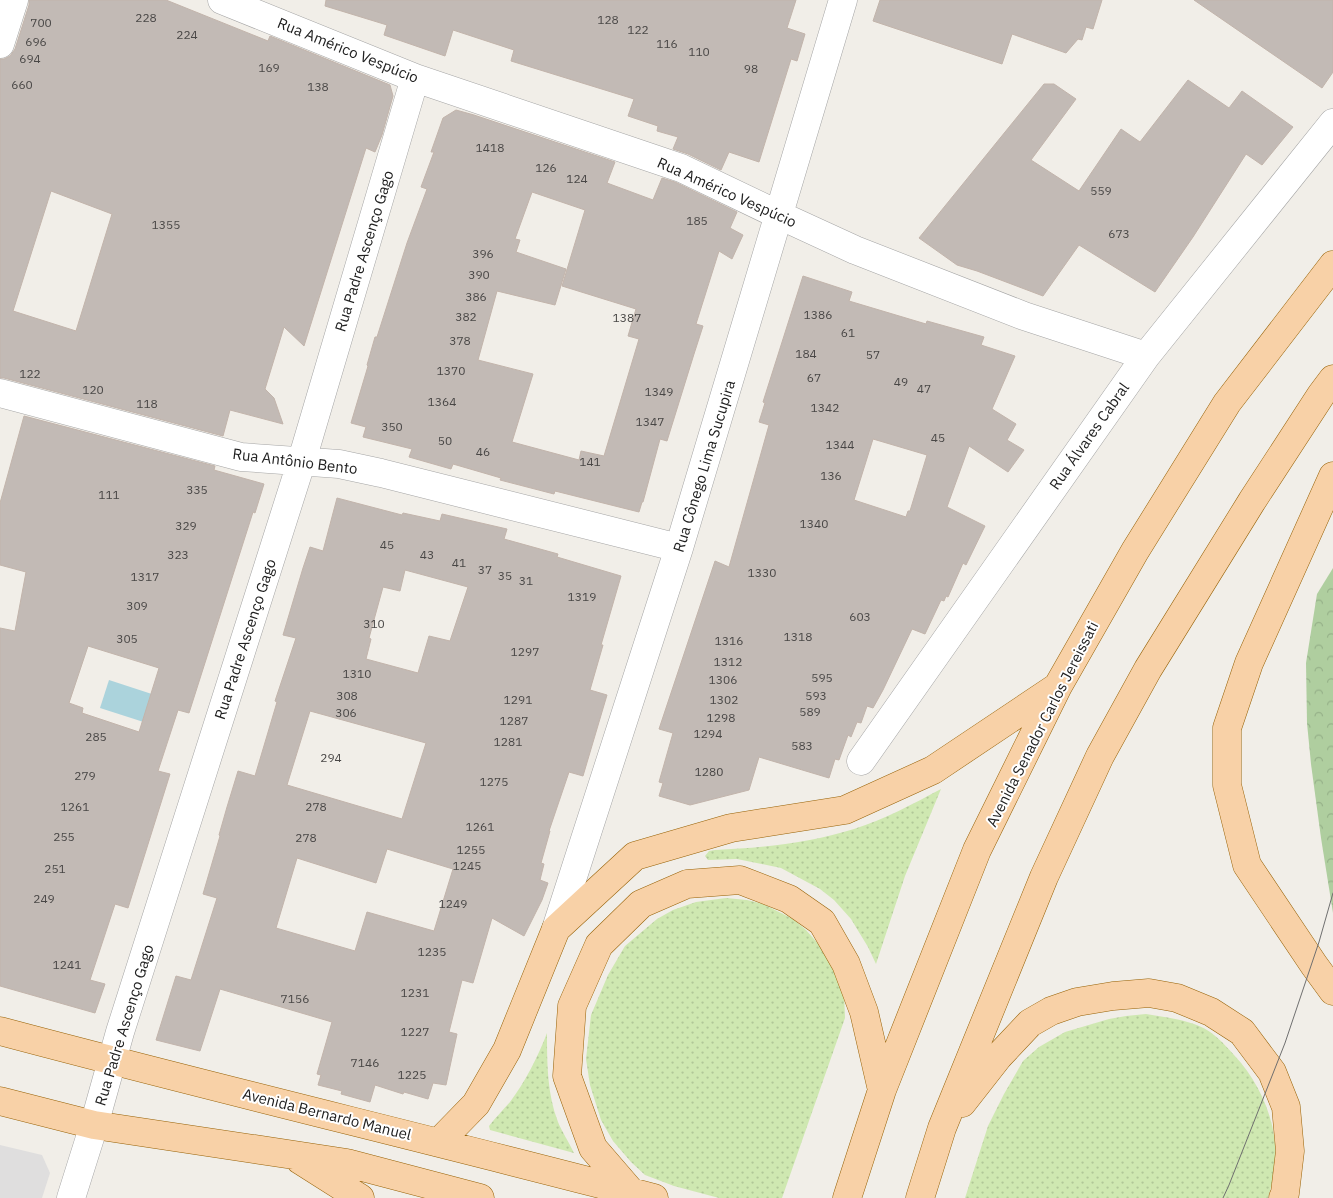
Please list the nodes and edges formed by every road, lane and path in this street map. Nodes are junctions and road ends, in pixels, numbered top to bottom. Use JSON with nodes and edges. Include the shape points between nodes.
{"nodes":[{"id":1,"x":14,"y":0,"type":"edge"},
{"id":2,"x":222,"y":0,"type":"edge"},
{"id":3,"x":843,"y":0,"type":"edge"},
{"id":4,"x":0,"y":44,"type":"edge"},
{"id":5,"x":415,"y":78,"type":"junction"},
{"id":6,"x":1333,"y":123,"type":"edge"},
{"id":7,"x":779,"y":215,"type":"junction"},
{"id":8,"x":1333,"y":265,"type":"edge"},
{"id":9,"x":1146,"y":356,"type":"junction"},
{"id":10,"x":1333,"y":380,"type":"edge"},
{"id":11,"x":0,"y":393,"type":"edge"},
{"id":12,"x":302,"y":460,"type":"junction"},
{"id":13,"x":1333,"y":476,"type":"edge"},
{"id":14,"x":679,"y":548,"type":"junction"},
{"id":15,"x":1058,"y":686,"type":"junction"},
{"id":16,"x":861,"y":761,"type":"dead end"},
{"id":17,"x":556,"y":929,"type":"junction"},
{"id":18,"x":1333,"y":991,"type":"edge"},
{"id":19,"x":0,"y":1031,"type":"edge"},
{"id":20,"x":111,"y":1060,"type":"junction"},
{"id":21,"x":882,"y":1090,"type":"junction"},
{"id":22,"x":0,"y":1101,"type":"edge"},
{"id":23,"x":94,"y":1125,"type":"junction"},
{"id":24,"x":942,"y":1128,"type":"junction"},
{"id":25,"x":439,"y":1142,"type":"junction"},
{"id":26,"x":292,"y":1155,"type":"junction"},
{"id":27,"x":643,"y":1195,"type":"edge"},
{"id":28,"x":71,"y":1198,"type":"edge"},
{"id":29,"x":360,"y":1198,"type":"edge"},
{"id":30,"x":480,"y":1198,"type":"edge"},
{"id":31,"x":847,"y":1198,"type":"edge"},
{"id":32,"x":920,"y":1198,"type":"edge"},
{"id":33,"x":1283,"y":1198,"type":"edge"}],
"edges":[{"from":1,"to":4,"type":"street"},
{"from":2,"to":5,"type":"street","name":"Rua Américo Vespúcio"},
{"from":3,"to":7,"type":"street","name":"Rua Cônego Lima Sucupira"},
{"from":5,"to":7,"type":"street","name":"Rua Américo Vespúcio","via":[[681,168]]},
{"from":5,"to":12,"type":"street","name":"Rua Padre Ascenço Gago"},
{"from":6,"to":9,"type":"street","name":"Rua Álvares Cabral"},
{"from":7,"to":9,"type":"street","name":"Rua Américo Vespúcio","via":[[856,250],[1024,316]]},
{"from":7,"to":14,"type":"street","name":"Rua Cônego Lima Sucupira"},
{"from":8,"to":15,"type":"main road","name":"Avenida Senador Carlos Jereissati","via":[[1227,403],[1135,551]]},
{"from":9,"to":16,"type":"street","name":"Rua Álvares Cabral"},
{"from":10,"to":24,"type":"main road","via":[[1252,501],[1148,669],[1100,756],[1044,877]]},
{"from":11,"to":12,"type":"street","name":"Rua Antônio Bento","via":[[240,457]]},
{"from":12,"to":14,"type":"street","name":"Rua Antônio Bento","via":[[381,473]]},
{"from":12,"to":20,"type":"street","name":"Rua Padre Ascenço Gago"},
{"from":13,"to":18,"type":"main road","via":[[1250,663],[1230,719],[1227,728],[1227,785],[1247,865]]},
{"from":14,"to":17,"type":"street","name":"Rua Cônego Lima Sucupira"},
{"from":15,"to":17,"type":"main road","via":[[933,770],[845,810],[731,828],[635,856]]},
{"from":15,"to":21,"type":"main road","name":"Avenida Senador Carlos Jereissati","via":[[977,850]]},
{"from":17,"to":25,"type":"main road","via":[[507,1050],[476,1104]]},
{"from":19,"to":20,"type":"main road","name":"Avenida Bernardo Manuel"},
{"from":20,"to":23,"type":"street","name":"Rua Padre Ascenço Gago"},
{"from":20,"to":25,"type":"main road","name":"Avenida Bernardo Manuel"},
{"from":21,"to":27,"type":"main road","via":[[864,1012],[846,964],[822,922],[789,899],[740,880],[687,884],[641,904],[599,945],[572,1006],[567,1076],[593,1148]]},
{"from":21,"to":31,"type":"main road","name":"Avenida Senador Carlos Jereissati"},
{"from":22,"to":23,"type":"main road"},
{"from":23,"to":26,"type":"main road"},
{"from":23,"to":28,"type":"street","name":"Rua Padre Ascenço Gago"},
{"from":24,"to":32,"type":"main road"},
{"from":24,"to":33,"type":"main road","via":[[998,1057],[1030,1023],[1051,1011],[1077,1002],[1113,996],[1149,993],[1177,998],[1211,1012],[1242,1032],[1272,1072],[1286,1107],[1290,1151]]},
{"from":25,"to":27,"type":"main road","name":"Avenida Bernardo Manuel"},
{"from":26,"to":29,"type":"main road"},
{"from":26,"to":30,"type":"main road","via":[[347,1163]]}]}
